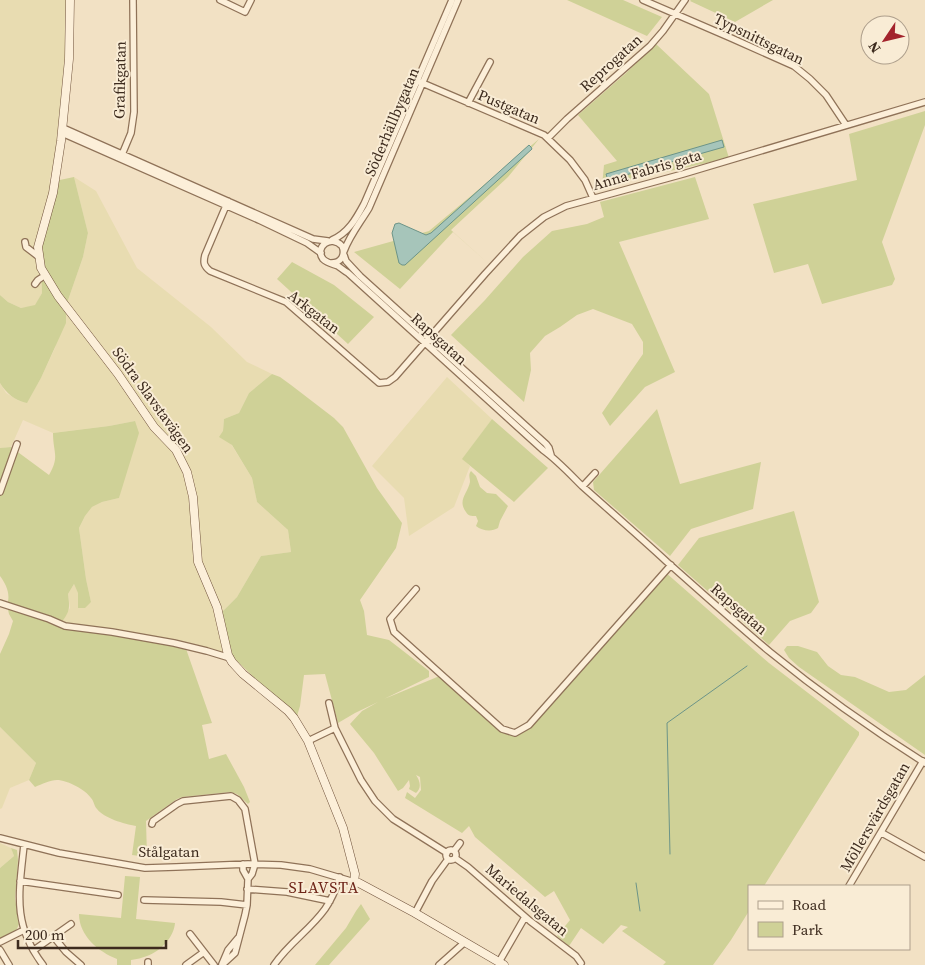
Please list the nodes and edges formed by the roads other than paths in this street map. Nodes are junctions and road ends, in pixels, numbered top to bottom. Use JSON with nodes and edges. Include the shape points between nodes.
{"nodes":[{"id":1,"x":70,"y":0,"type":"edge"},
{"id":2,"x":133,"y":0,"type":"edge"},
{"id":3,"x":220,"y":0,"type":"edge"},
{"id":4,"x":251,"y":0,"type":"edge"},
{"id":5,"x":452,"y":0,"type":"edge"},
{"id":6,"x":458,"y":0,"type":"edge"},
{"id":7,"x":643,"y":0,"type":"edge"},
{"id":8,"x":686,"y":0,"type":"edge"},
{"id":9,"x":676,"y":14,"type":"junction"},
{"id":10,"x":490,"y":62,"type":"dead end"},
{"id":11,"x":420,"y":83,"type":"junction"},
{"id":12,"x":925,"y":102,"type":"edge"},
{"id":13,"x":468,"y":103,"type":"junction"},
{"id":14,"x":846,"y":125,"type":"junction"},
{"id":15,"x":62,"y":130,"type":"junction"},
{"id":16,"x":548,"y":138,"type":"junction"},
{"id":17,"x":121,"y":156,"type":"junction"},
{"id":18,"x":593,"y":198,"type":"junction"},
{"id":19,"x":227,"y":203,"type":"junction"},
{"id":20,"x":330,"y":241,"type":"junction"},
{"id":21,"x":24,"y":247,"type":"dead end"},
{"id":22,"x":321,"y":253,"type":"junction"},
{"id":23,"x":344,"y":253,"type":"junction"},
{"id":24,"x":39,"y":257,"type":"junction"},
{"id":25,"x":331,"y":263,"type":"junction"},
{"id":26,"x":41,"y":278,"type":"dead end"},
{"id":27,"x":35,"y":284,"type":"dead end"},
{"id":28,"x":427,"y":341,"type":"junction"},
{"id":29,"x":17,"y":444,"type":"dead end"},
{"id":30,"x":595,"y":473,"type":"dead end"},
{"id":31,"x":583,"y":486,"type":"junction"},
{"id":32,"x":0,"y":492,"type":"edge"},
{"id":33,"x":671,"y":565,"type":"junction"},
{"id":34,"x":416,"y":589,"type":"dead end"},
{"id":35,"x":0,"y":603,"type":"edge"},
{"id":36,"x":230,"y":658,"type":"junction"},
{"id":37,"x":329,"y":704,"type":"dead end"},
{"id":38,"x":335,"y":728,"type":"junction"},
{"id":39,"x":308,"y":741,"type":"junction"},
{"id":40,"x":924,"y":762,"type":"edge"},
{"id":41,"x":152,"y":824,"type":"dead end"},
{"id":42,"x":882,"y":833,"type":"junction"},
{"id":43,"x":0,"y":838,"type":"edge"},
{"id":44,"x":460,"y":844,"type":"dead end"},
{"id":45,"x":24,"y":845,"type":"junction"},
{"id":46,"x":450,"y":857,"type":"junction"},
{"id":47,"x":925,"y":857,"type":"edge"},
{"id":48,"x":243,"y":864,"type":"junction"},
{"id":49,"x":255,"y":864,"type":"junction"},
{"id":50,"x":340,"y":877,"type":"junction"},
{"id":51,"x":248,"y":879,"type":"junction"},
{"id":52,"x":20,"y":881,"type":"junction"},
{"id":53,"x":354,"y":882,"type":"junction"},
{"id":54,"x":850,"y":885,"type":"edge"},
{"id":55,"x":247,"y":889,"type":"junction"},
{"id":56,"x":118,"y":895,"type":"dead end"},
{"id":57,"x":144,"y":900,"type":"dead end"},
{"id":58,"x":330,"y":901,"type":"junction"},
{"id":59,"x":247,"y":905,"type":"junction"},
{"id":60,"x":415,"y":913,"type":"junction"},
{"id":61,"x":525,"y":917,"type":"junction"},
{"id":62,"x":71,"y":924,"type":"dead end"},
{"id":63,"x":24,"y":930,"type":"junction"},
{"id":64,"x":190,"y":934,"type":"dead end"},
{"id":65,"x":53,"y":936,"type":"junction"},
{"id":66,"x":0,"y":942,"type":"edge"},
{"id":67,"x":465,"y":942,"type":"junction"},
{"id":68,"x":0,"y":950,"type":"edge"},
{"id":69,"x":34,"y":950,"type":"junction"},
{"id":70,"x":204,"y":952,"type":"junction"},
{"id":71,"x":502,"y":963,"type":"edge"},
{"id":72,"x":581,"y":963,"type":"dead end"},
{"id":73,"x":9,"y":965,"type":"edge"},
{"id":74,"x":43,"y":965,"type":"edge"},
{"id":75,"x":81,"y":965,"type":"edge"},
{"id":76,"x":186,"y":965,"type":"edge"},
{"id":77,"x":214,"y":965,"type":"edge"},
{"id":78,"x":222,"y":965,"type":"edge"},
{"id":79,"x":274,"y":965,"type":"edge"},
{"id":80,"x":439,"y":965,"type":"edge"}],
"edges":[{"from":1,"to":15,"type":"street","name":"Södra Slavstavägen","via":[[69,59]]},
{"from":2,"to":17,"type":"street","name":"Grafikgatan","via":[[134,112],[131,134]]},
{"from":3,"to":4,"type":"street","via":[[246,12]]},
{"from":5,"to":11,"type":"street","name":"Söderhällbygatan"},
{"from":6,"to":11,"type":"street","name":"Söderhällbygatan"},
{"from":7,"to":9,"type":"street","name":"Typsnittsgatan"},
{"from":8,"to":9,"type":"street","name":"Reprogatan"},
{"from":9,"to":14,"type":"street","name":"Typsnittsgatan","via":[[794,66],[826,95]]},
{"from":9,"to":16,"type":"street","name":"Reprogatan","via":[[650,46]]},
{"from":10,"to":13,"type":"street"},
{"from":11,"to":13,"type":"street","name":"Pustgatan"},
{"from":11,"to":20,"type":"street","name":"Söderhällbygatan","via":[[359,214],[342,235]]},
{"from":11,"to":23,"type":"street","name":"Söderhällbygatan","via":[[369,208],[347,241]]},
{"from":12,"to":14,"type":"street","name":"Anna Fabris gata"},
{"from":13,"to":16,"type":"street","name":"Pustgatan"},
{"from":14,"to":18,"type":"street","name":"Anna Fabris gata"},
{"from":15,"to":17,"type":"street"},
{"from":15,"to":24,"type":"street","name":"Södra Slavstavägen","via":[[53,193],[38,247]]},
{"from":16,"to":18,"type":"street","name":"Pustgatan","via":[[570,160]]},
{"from":17,"to":19,"type":"street"},
{"from":18,"to":28,"type":"street","name":"Anna Fabris gata","via":[[544,217],[520,236]]},
{"from":19,"to":20,"type":"street","via":[[313,239]]},
{"from":19,"to":22,"type":"street"},
{"from":19,"to":28,"type":"street","name":"Arkgatan","via":[[203,262],[210,271],[286,302],[379,383],[395,377]]},
{"from":20,"to":22,"type":"street","via":[[323,246]]},
{"from":20,"to":23,"type":"street","via":[[340,243]]},
{"from":21,"to":24,"type":"street"},
{"from":22,"to":25,"type":"street","via":[[324,260]]},
{"from":23,"to":25,"type":"street","via":[[338,262]]},
{"from":23,"to":28,"type":"street","name":"Rapsgatan","via":[[346,261],[360,276]]},
{"from":24,"to":36,"type":"street","name":"Södra Slavstavägen","via":[[41,268],[58,296],[154,427],[176,450],[187,472],[194,497],[198,562],[217,608]]},
{"from":25,"to":28,"type":"street","name":"Rapsgatan","via":[[348,273]]},
{"from":26,"to":27,"type":"street"},
{"from":28,"to":31,"type":"street","name":"Rapsgatan"},
{"from":29,"to":32,"type":"street"},
{"from":30,"to":31,"type":"street"},
{"from":31,"to":33,"type":"street","name":"Rapsgatan"},
{"from":33,"to":34,"type":"street","via":[[529,725],[515,733],[502,729],[394,632],[390,619]]},
{"from":33,"to":40,"type":"street","name":"Rapsgatan","via":[[771,653]]},
{"from":35,"to":36,"type":"street","via":[[66,626],[174,643]]},
{"from":36,"to":39,"type":"street","name":"Södra Slavstavägen","via":[[243,674],[288,711]]},
{"from":37,"to":38,"type":"street","name":"Mariedalsgatan"},
{"from":38,"to":39,"type":"street"},
{"from":38,"to":46,"type":"street","name":"Mariedalsgatan","via":[[361,780],[382,809]]},
{"from":39,"to":53,"type":"street","name":"Södra Slavstavägen","via":[[343,828]]},
{"from":40,"to":42,"type":"street","name":"Möllersvärdsgatan"},
{"from":41,"to":49,"type":"street","via":[[183,801],[231,796],[245,809]]},
{"from":42,"to":47,"type":"street"},
{"from":42,"to":54,"type":"street","name":"Möllersvärdsgatan"},
{"from":43,"to":45,"type":"street","name":"Stålgatan"},
{"from":44,"to":46,"type":"street","via":[[454,851],[450,850]]},
{"from":45,"to":48,"type":"street","name":"Stålgatan","via":[[145,868]]},
{"from":45,"to":52,"type":"street"},
{"from":46,"to":60,"type":"street","via":[[432,881]]},
{"from":46,"to":61,"type":"street","name":"Mariedalsgatan","via":[[468,867]]},
{"from":48,"to":49,"type":"street","name":"Stålgatan"},
{"from":48,"to":51,"type":"street"},
{"from":49,"to":50,"type":"street","name":"Stålgatan","via":[[291,866]]},
{"from":49,"to":51,"type":"street"},
{"from":50,"to":53,"type":"street","name":"Stålgatan"},
{"from":50,"to":58,"type":"street"},
{"from":51,"to":55,"type":"street"},
{"from":52,"to":56,"type":"street"},
{"from":52,"to":63,"type":"street","via":[[19,903]]},
{"from":53,"to":60,"type":"street","name":"Stålgatan"},
{"from":55,"to":58,"type":"street","via":[[287,892]]},
{"from":55,"to":59,"type":"street"},
{"from":57,"to":59,"type":"street"},
{"from":58,"to":79,"type":"street"},
{"from":59,"to":78,"type":"street","via":[[235,953]]},
{"from":60,"to":67,"type":"street","name":"Stålgatan"},
{"from":61,"to":71,"type":"street"},
{"from":61,"to":72,"type":"street","name":"Mariedalsgatan"},
{"from":62,"to":65,"type":"street"},
{"from":63,"to":66,"type":"street"},
{"from":63,"to":69,"type":"street"},
{"from":64,"to":70,"type":"street"},
{"from":65,"to":69,"type":"street"},
{"from":65,"to":75,"type":"street"},
{"from":67,"to":71,"type":"street","name":"Stålgatan"},
{"from":67,"to":80,"type":"street"},
{"from":68,"to":73,"type":"street"},
{"from":69,"to":74,"type":"street"},
{"from":70,"to":76,"type":"street"},
{"from":70,"to":77,"type":"street"}]}
